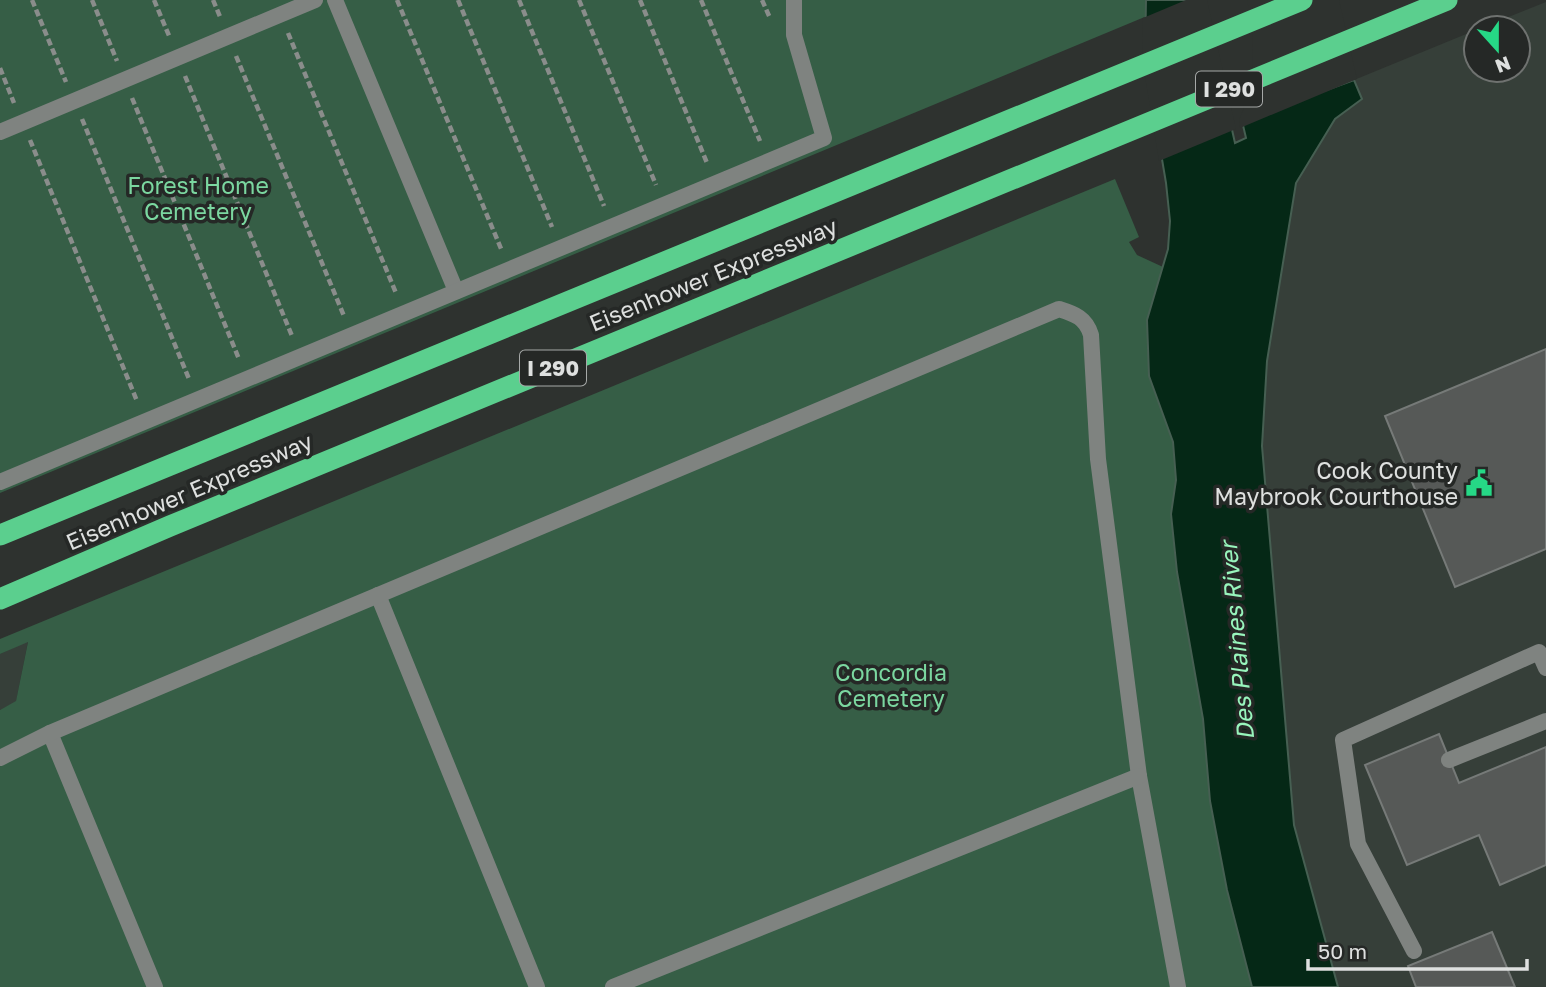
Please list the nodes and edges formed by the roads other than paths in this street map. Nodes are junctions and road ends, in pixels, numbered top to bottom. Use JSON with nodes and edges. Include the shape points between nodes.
{"nodes":[{"id":1,"x":315,"y":0,"type":"edge"},
{"id":2,"x":335,"y":0,"type":"edge"},
{"id":3,"x":794,"y":0,"type":"edge"},
{"id":4,"x":1302,"y":0,"type":"edge"},
{"id":5,"x":1447,"y":0,"type":"edge"},
{"id":6,"x":0,"y":132,"type":"edge"},
{"id":7,"x":456,"y":292,"type":"junction"},
{"id":8,"x":0,"y":482,"type":"edge"},
{"id":9,"x":0,"y":535,"type":"edge"},
{"id":10,"x":378,"y":595,"type":"junction"},
{"id":11,"x":0,"y":599,"type":"edge"},
{"id":12,"x":1546,"y":668,"type":"edge"},
{"id":13,"x":1546,"y":721,"type":"edge"},
{"id":14,"x":50,"y":733,"type":"junction"},
{"id":15,"x":0,"y":758,"type":"edge"},
{"id":16,"x":1449,"y":760,"type":"dead end"},
{"id":17,"x":1139,"y":776,"type":"junction"},
{"id":18,"x":1414,"y":951,"type":"dead end"},
{"id":19,"x":155,"y":987,"type":"edge"},
{"id":20,"x":537,"y":987,"type":"edge"},
{"id":21,"x":613,"y":987,"type":"edge"},
{"id":22,"x":1178,"y":987,"type":"edge"}],
"edges":[{"from":1,"to":6,"type":"lane"},
{"from":2,"to":7,"type":"lane"},
{"from":3,"to":7,"type":"lane","via":[[794,35],[824,138]]},
{"from":4,"to":9,"type":"highway","name":"Eisenhower Expressway","number":"I 290"},
{"from":5,"to":11,"type":"highway","name":"Eisenhower Expressway","number":"I 290"},
{"from":7,"to":8,"type":"lane"},
{"from":10,"to":14,"type":"lane"},
{"from":10,"to":17,"type":"lane","via":[[1059,309],[1077,314],[1088,324],[1091,335],[1098,459]]},
{"from":10,"to":20,"type":"lane"},
{"from":12,"to":18,"type":"lane","via":[[1539,652],[1343,740],[1358,844]]},
{"from":13,"to":16,"type":"lane"},
{"from":14,"to":15,"type":"lane"},
{"from":14,"to":19,"type":"lane"},
{"from":17,"to":21,"type":"lane"},
{"from":17,"to":22,"type":"lane"}]}
